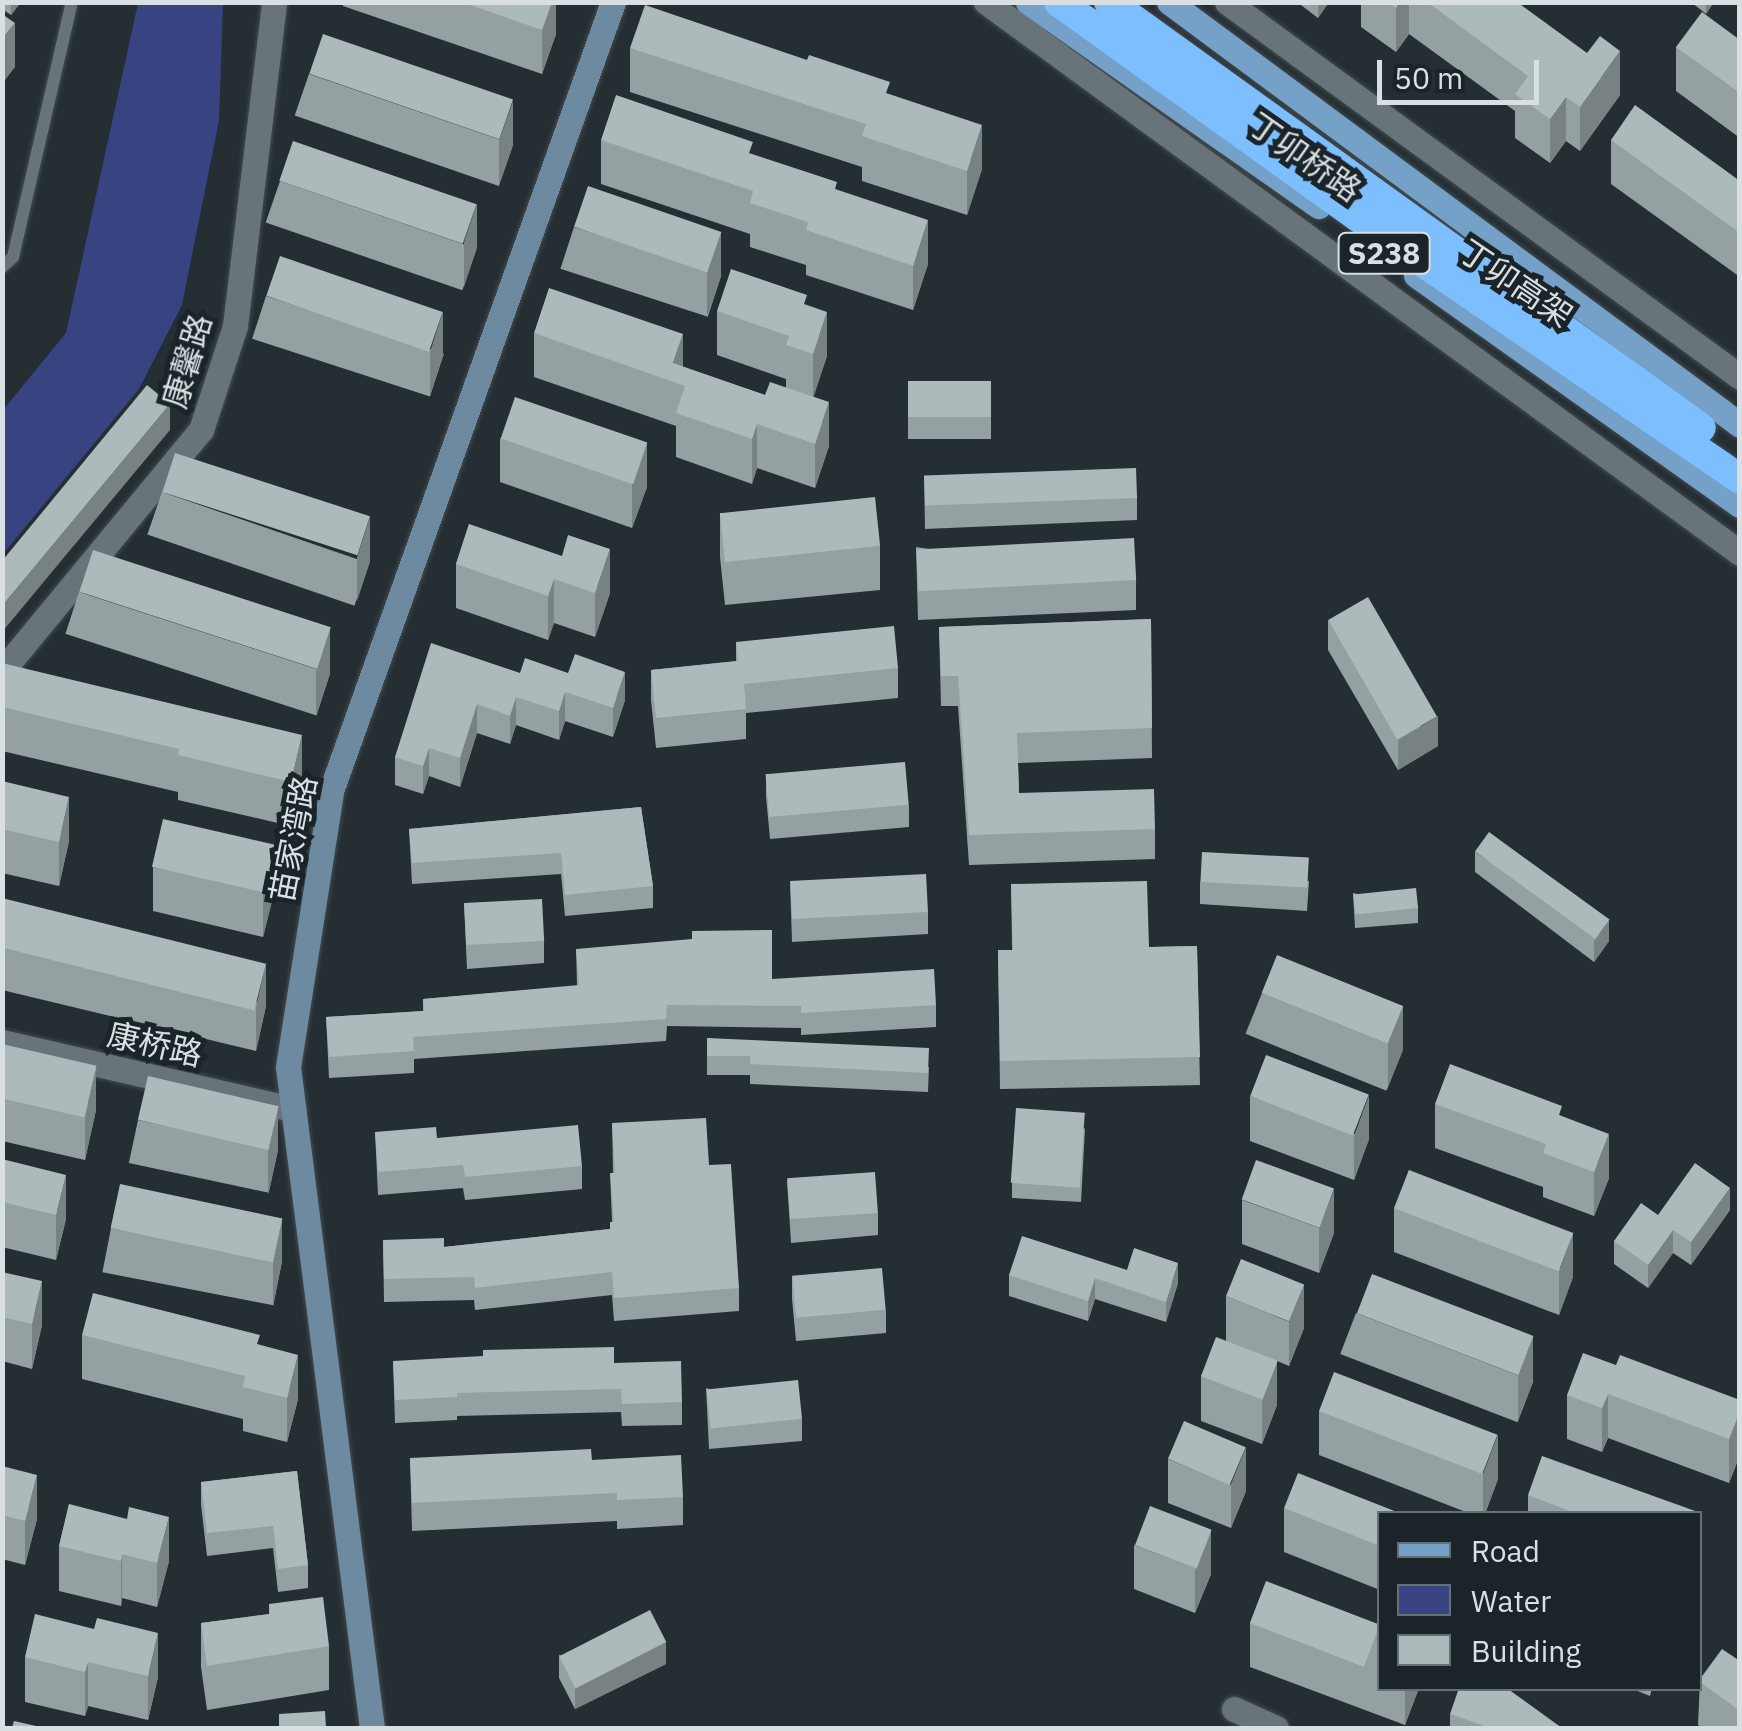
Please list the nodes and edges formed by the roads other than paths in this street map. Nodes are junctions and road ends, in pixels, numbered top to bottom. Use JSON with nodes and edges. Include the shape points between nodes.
{"nodes":[{"id":1,"x":72,"y":2,"type":"edge"},
{"id":2,"x":274,"y":2,"type":"edge"},
{"id":3,"x":613,"y":2,"type":"edge"},
{"id":4,"x":986,"y":2,"type":"edge"},
{"id":5,"x":1028,"y":2,"type":"edge"},
{"id":6,"x":1059,"y":2,"type":"edge"},
{"id":7,"x":1109,"y":2,"type":"edge"},
{"id":8,"x":1168,"y":2,"type":"edge"},
{"id":9,"x":1227,"y":2,"type":"edge"},
{"id":10,"x":2,"y":267,"type":"edge"},
{"id":11,"x":1740,"y":377,"type":"edge"},
{"id":12,"x":1740,"y":425,"type":"edge"},
{"id":13,"x":1740,"y":456,"type":"edge"},
{"id":14,"x":1740,"y":479,"type":"edge"},
{"id":15,"x":1740,"y":505,"type":"edge"},
{"id":16,"x":1740,"y":553,"type":"edge"},
{"id":17,"x":2,"y":671,"type":"edge"},
{"id":18,"x":2,"y":1042,"type":"edge"},
{"id":19,"x":293,"y":1109,"type":"junction"},
{"id":20,"x":1234,"y":1708,"type":"dead end"},
{"id":21,"x":372,"y":1728,"type":"edge"},
{"id":22,"x":1276,"y":1728,"type":"edge"}],
"edges":[{"from":1,"to":10,"type":"lane","via":[[12,258]]},
{"from":2,"to":17,"type":"street","name":"康馨路","via":[[234,326],[200,430]]},
{"from":3,"to":19,"type":"street","name":"苗家湾路","via":[[331,790],[288,1067]]},
{"from":4,"to":16,"type":"street"},
{"from":5,"to":15,"type":"main road","name":"丁卯桥路","number":"S238"},
{"from":6,"to":14,"type":"highway","name":"丁卯高架","number":"S238"},
{"from":7,"to":13,"type":"highway","name":"丁卯高架","number":"S238"},
{"from":8,"to":12,"type":"main road","name":"丁卯桥路","number":"S238"},
{"from":9,"to":11,"type":"street"},
{"from":18,"to":19,"type":"street","name":"康桥路"},
{"from":19,"to":21,"type":"street","name":"苗家湾路"},
{"from":20,"to":22,"type":"street"}]}
